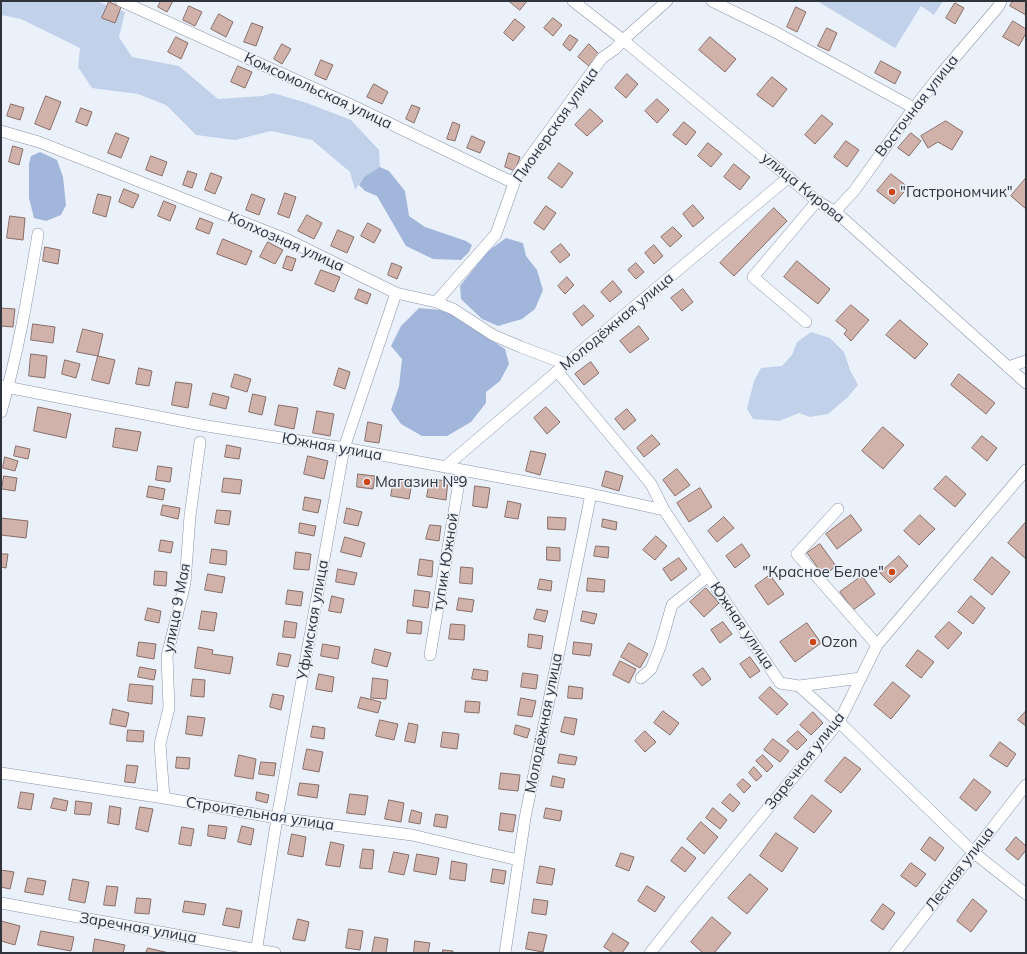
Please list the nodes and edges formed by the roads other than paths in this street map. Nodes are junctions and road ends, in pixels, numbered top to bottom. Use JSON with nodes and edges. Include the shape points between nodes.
{"nodes":[{"id":1,"x":120,"y":1,"type":"edge"},
{"id":2,"x":573,"y":1,"type":"edge"},
{"id":3,"x":667,"y":1,"type":"edge"},
{"id":4,"x":712,"y":1,"type":"edge"},
{"id":5,"x":1001,"y":1,"type":"edge"},
{"id":6,"x":623,"y":40,"type":"junction"},
{"id":7,"x":914,"y":108,"type":"junction"},
{"id":8,"x":1,"y":131,"type":"edge"},
{"id":9,"x":789,"y":177,"type":"junction"},
{"id":10,"x":514,"y":184,"type":"junction"},
{"id":11,"x":817,"y":201,"type":"junction"},
{"id":12,"x":837,"y":213,"type":"junction"},
{"id":13,"x":38,"y":234,"type":"dead end"},
{"id":14,"x":396,"y":293,"type":"junction"},
{"id":15,"x":436,"y":302,"type":"junction"},
{"id":16,"x":806,"y":322,"type":"dead end"},
{"id":17,"x":1026,"y":361,"type":"edge"},
{"id":18,"x":1008,"y":367,"type":"junction"},
{"id":19,"x":562,"y":368,"type":"junction"},
{"id":20,"x":1026,"y":383,"type":"edge"},
{"id":21,"x":5,"y":386,"type":"edge"},
{"id":22,"x":1,"y":412,"type":"edge"},
{"id":23,"x":200,"y":442,"type":"dead end"},
{"id":24,"x":344,"y":448,"type":"junction"},
{"id":25,"x":445,"y":467,"type":"junction"},
{"id":26,"x":461,"y":470,"type":"junction"},
{"id":27,"x":1026,"y":470,"type":"edge"},
{"id":28,"x":591,"y":494,"type":"junction"},
{"id":29,"x":838,"y":509,"type":"dead end"},
{"id":30,"x":664,"y":510,"type":"junction"},
{"id":31,"x":708,"y":576,"type":"junction"},
{"id":32,"x":877,"y":645,"type":"junction"},
{"id":33,"x":430,"y":655,"type":"dead end"},
{"id":34,"x":641,"y":678,"type":"dead end"},
{"id":35,"x":861,"y":678,"type":"junction"},
{"id":36,"x":799,"y":686,"type":"junction"},
{"id":37,"x":839,"y":722,"type":"junction"},
{"id":38,"x":1,"y":773,"type":"edge"},
{"id":39,"x":1026,"y":785,"type":"edge"},
{"id":40,"x":164,"y":798,"type":"junction"},
{"id":41,"x":277,"y":818,"type":"junction"},
{"id":42,"x":973,"y":852,"type":"junction"},
{"id":43,"x":518,"y":860,"type":"junction"},
{"id":44,"x":1026,"y":894,"type":"edge"},
{"id":45,"x":1,"y":903,"type":"edge"},
{"id":46,"x":256,"y":952,"type":"edge"},
{"id":47,"x":275,"y":953,"type":"edge"},
{"id":48,"x":505,"y":953,"type":"edge"},
{"id":49,"x":650,"y":953,"type":"edge"},
{"id":50,"x":895,"y":953,"type":"edge"}],
"edges":[{"from":1,"to":10,"type":"street","name":"Комсомольская улица","via":[[349,104]]},
{"from":2,"to":6,"type":"street","name":"улица Кирова"},
{"from":3,"to":6,"type":"street","name":"Пионерская улица"},
{"from":4,"to":7,"type":"street"},
{"from":5,"to":7,"type":"street","name":"Восточная улица"},
{"from":6,"to":9,"type":"street","name":"улица Кирова"},
{"from":6,"to":10,"type":"street","name":"Пионерская улица","via":[[602,58],[517,175]]},
{"from":7,"to":12,"type":"street","name":"Восточная улица"},
{"from":8,"to":14,"type":"street","name":"Колхозная улица","via":[[39,142],[286,239]]},
{"from":9,"to":11,"type":"street","name":"улица Кирова"},
{"from":9,"to":19,"type":"street","name":"Молодёжная улица"},
{"from":10,"to":15,"type":"street","name":"Пионерская улица","via":[[496,234]]},
{"from":11,"to":12,"type":"street","name":"улица Кирова"},
{"from":11,"to":16,"type":"street","via":[[753,277]]},
{"from":12,"to":18,"type":"street","name":"улица Кирова"},
{"from":13,"to":21,"type":"street","via":[[22,328]]},
{"from":14,"to":15,"type":"street","name":"Колхозная улица"},
{"from":14,"to":24,"type":"street","name":"Уфимская улица"},
{"from":15,"to":19,"type":"street","name":"Колхозная улица","via":[[453,309],[493,335]]},
{"from":17,"to":18,"type":"street"},
{"from":18,"to":20,"type":"street","name":"улица Кирова"},
{"from":19,"to":25,"type":"street","name":"Молодёжная улица"},
{"from":19,"to":30,"type":"street","name":"Южная улица","via":[[651,484]]},
{"from":21,"to":22,"type":"street"},
{"from":21,"to":24,"type":"street","name":"Южная улица","via":[[201,425]]},
{"from":23,"to":40,"type":"street","name":"улица 9 Мая","via":[[190,516],[185,583],[167,656],[169,708],[160,744]]},
{"from":24,"to":25,"type":"street","name":"Южная улица"},
{"from":24,"to":41,"type":"street","name":"Уфимская улица"},
{"from":25,"to":26,"type":"street","name":"Южная улица"},
{"from":26,"to":28,"type":"street","name":"Южная улица"},
{"from":26,"to":33,"type":"street","name":"тупик Южной"},
{"from":27,"to":32,"type":"street","name":"Заречная улица"},
{"from":28,"to":30,"type":"street","name":"Южная улица"},
{"from":28,"to":43,"type":"street","name":"Молодёжная улица"},
{"from":29,"to":32,"type":"street","via":[[797,554]]},
{"from":30,"to":31,"type":"street","name":"Южная улица"},
{"from":31,"to":34,"type":"street","via":[[672,605],[651,669]]},
{"from":31,"to":36,"type":"street","name":"Южная улица","via":[[780,683]]},
{"from":32,"to":35,"type":"street","name":"Заречная улица"},
{"from":35,"to":36,"type":"street"},
{"from":35,"to":37,"type":"street","name":"Заречная улица"},
{"from":36,"to":37,"type":"street"},
{"from":37,"to":42,"type":"street"},
{"from":37,"to":49,"type":"street","name":"Заречная улица"},
{"from":38,"to":40,"type":"street","name":"Строительная улица"},
{"from":39,"to":42,"type":"street","name":"Лесная улица"},
{"from":40,"to":41,"type":"street","name":"Строительная улица"},
{"from":41,"to":43,"type":"street","name":"Строительная улица","via":[[412,835]]},
{"from":41,"to":46,"type":"street","name":"Уфимская улица"},
{"from":42,"to":44,"type":"street"},
{"from":42,"to":50,"type":"street","name":"Лесная улица"},
{"from":43,"to":48,"type":"street","name":"Молодёжная улица"},
{"from":45,"to":46,"type":"street","name":"Заречная улица"},
{"from":46,"to":47,"type":"street","name":"Заречная улица"}]}
